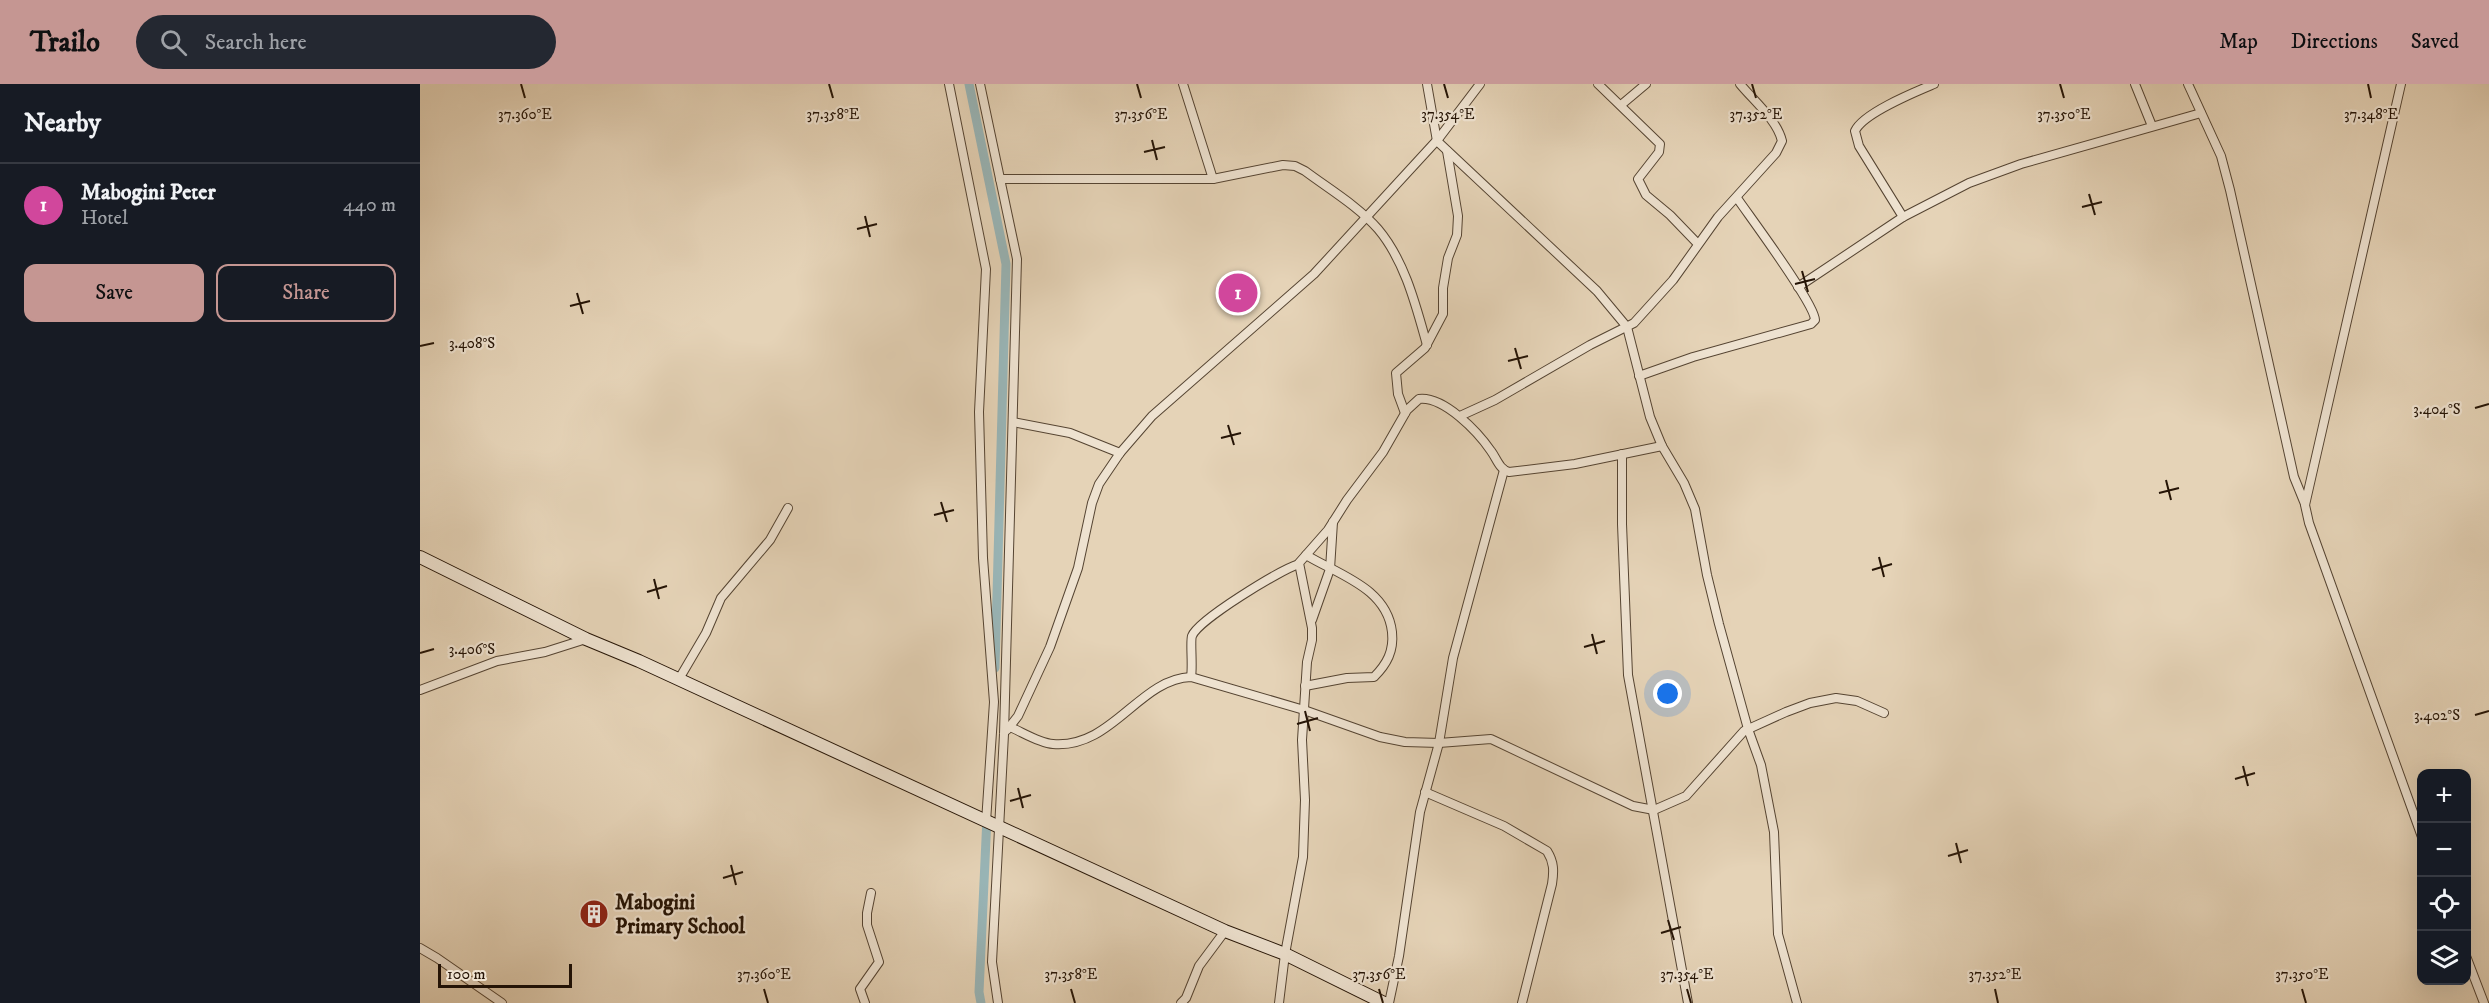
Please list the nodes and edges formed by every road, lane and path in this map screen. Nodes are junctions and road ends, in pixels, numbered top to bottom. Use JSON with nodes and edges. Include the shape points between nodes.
{"nodes":[{"id":1,"x":949,"y":84,"type":"edge"},
{"id":2,"x":980,"y":84,"type":"edge"},
{"id":3,"x":1183,"y":84,"type":"edge"},
{"id":4,"x":1427,"y":84,"type":"edge"},
{"id":5,"x":1480,"y":84,"type":"edge"},
{"id":6,"x":1598,"y":84,"type":"edge"},
{"id":7,"x":1646,"y":84,"type":"edge"},
{"id":8,"x":1740,"y":84,"type":"edge"},
{"id":9,"x":1934,"y":84,"type":"edge"},
{"id":10,"x":2135,"y":84,"type":"edge"},
{"id":11,"x":2188,"y":84,"type":"edge"},
{"id":12,"x":2401,"y":84,"type":"edge"},
{"id":13,"x":1621,"y":105,"type":"junction"},
{"id":14,"x":2201,"y":113,"type":"junction"},
{"id":15,"x":2152,"y":126,"type":"junction"},
{"id":16,"x":1437,"y":141,"type":"junction"},
{"id":17,"x":1447,"y":151,"type":"junction"},
{"id":18,"x":1000,"y":179,"type":"junction"},
{"id":19,"x":1213,"y":179,"type":"junction"},
{"id":20,"x":1737,"y":198,"type":"junction"},
{"id":21,"x":1903,"y":217,"type":"junction"},
{"id":22,"x":1366,"y":218,"type":"junction"},
{"id":23,"x":1697,"y":243,"type":"junction"},
{"id":24,"x":1798,"y":287,"type":"junction"},
{"id":25,"x":1627,"y":327,"type":"junction"},
{"id":26,"x":1427,"y":345,"type":"junction"},
{"id":27,"x":1639,"y":376,"type":"junction"},
{"id":28,"x":1405,"y":413,"type":"junction"},
{"id":29,"x":1460,"y":416,"type":"junction"},
{"id":30,"x":1012,"y":422,"type":"junction"},
{"id":31,"x":1662,"y":446,"type":"junction"},
{"id":32,"x":1120,"y":453,"type":"junction"},
{"id":33,"x":1622,"y":454,"type":"junction"},
{"id":34,"x":1504,"y":470,"type":"junction"},
{"id":35,"x":2306,"y":505,"type":"junction"},
{"id":36,"x":788,"y":508,"type":"dead end"},
{"id":37,"x":1333,"y":522,"type":"junction"},
{"id":38,"x":1306,"y":555,"type":"junction"},
{"id":39,"x":420,"y":557,"type":"edge"},
{"id":40,"x":1299,"y":564,"type":"junction"},
{"id":41,"x":1330,"y":569,"type":"junction"},
{"id":42,"x":1312,"y":622,"type":"junction"},
{"id":43,"x":586,"y":639,"type":"junction"},
{"id":44,"x":1191,"y":677,"type":"junction"},
{"id":45,"x":679,"y":680,"type":"junction"},
{"id":46,"x":1305,"y":686,"type":"junction"},
{"id":47,"x":420,"y":690,"type":"edge"},
{"id":48,"x":1304,"y":710,"type":"junction"},
{"id":49,"x":1884,"y":713,"type":"dead end"},
{"id":50,"x":1748,"y":729,"type":"junction"},
{"id":51,"x":1007,"y":731,"type":"junction"},
{"id":52,"x":1439,"y":743,"type":"junction"},
{"id":53,"x":1425,"y":792,"type":"junction"},
{"id":54,"x":1654,"y":810,"type":"junction"},
{"id":55,"x":986,"y":822,"type":"junction"},
{"id":56,"x":2417,"y":826,"type":"edge"},
{"id":57,"x":1000,"y":828,"type":"junction"},
{"id":58,"x":871,"y":893,"type":"dead end"},
{"id":59,"x":1226,"y":931,"type":"junction"},
{"id":60,"x":420,"y":948,"type":"edge"},
{"id":61,"x":1285,"y":954,"type":"junction"},
{"id":62,"x":2471,"y":969,"type":"edge"},
{"id":63,"x":502,"y":1003,"type":"edge"},
{"id":64,"x":865,"y":1003,"type":"edge"},
{"id":65,"x":998,"y":1003,"type":"edge"},
{"id":66,"x":1181,"y":1003,"type":"edge"},
{"id":67,"x":1279,"y":1003,"type":"edge"},
{"id":68,"x":1384,"y":1003,"type":"edge"},
{"id":69,"x":1389,"y":1003,"type":"edge"},
{"id":70,"x":1522,"y":1003,"type":"edge"},
{"id":71,"x":1688,"y":1003,"type":"edge"},
{"id":72,"x":1797,"y":1003,"type":"edge"},
{"id":73,"x":2484,"y":1003,"type":"edge"}],
"edges":[{"from":1,"to":55,"type":"street","via":[[986,269],[979,412],[983,558],[993,702]]},
{"from":2,"to":18,"type":"street"},
{"from":3,"to":19,"type":"street"},
{"from":4,"to":16,"type":"street"},
{"from":5,"to":16,"type":"street"},
{"from":6,"to":13,"type":"street"},
{"from":7,"to":13,"type":"street"},
{"from":8,"to":20,"type":"street","via":[[1774,124],[1782,141]]},
{"from":9,"to":21,"type":"street","via":[[1893,102],[1855,130],[1859,146]]},
{"from":10,"to":15,"type":"street"},
{"from":11,"to":14,"type":"street"},
{"from":12,"to":35,"type":"street"},
{"from":13,"to":23,"type":"street","via":[[1660,144],[1659,152],[1639,174],[1641,187]]},
{"from":14,"to":15,"type":"street"},
{"from":14,"to":35,"type":"street","via":[[2221,156],[2294,477]]},
{"from":15,"to":21,"type":"street","via":[[1995,172]]},
{"from":16,"to":17,"type":"street"},
{"from":16,"to":22,"type":"street"},
{"from":17,"to":25,"type":"street","via":[[1597,291]]},
{"from":17,"to":26,"type":"street","via":[[1458,216],[1457,235],[1448,258],[1443,314]]},
{"from":18,"to":19,"type":"street"},
{"from":18,"to":30,"type":"street","via":[[1017,260]]},
{"from":19,"to":22,"type":"street","via":[[1282,165],[1295,166]]},
{"from":20,"to":23,"type":"street"},
{"from":20,"to":24,"type":"street"},
{"from":21,"to":24,"type":"street"},
{"from":22,"to":26,"type":"street","via":[[1379,231],[1405,278]]},
{"from":22,"to":32,"type":"street","via":[[1314,274],[1152,416]]},
{"from":23,"to":25,"type":"street","via":[[1673,280]]},
{"from":24,"to":27,"type":"street","via":[[1816,317],[1811,324]]},
{"from":25,"to":27,"type":"street"},
{"from":25,"to":29,"type":"street"},
{"from":26,"to":28,"type":"street","via":[[1396,373]]},
{"from":27,"to":31,"type":"street"},
{"from":28,"to":29,"type":"street","via":[[1422,398]]},
{"from":28,"to":37,"type":"street","via":[[1383,452]]},
{"from":29,"to":34,"type":"street"},
{"from":30,"to":32,"type":"street","via":[[1070,433]]},
{"from":30,"to":51,"type":"street"},
{"from":31,"to":33,"type":"street"},
{"from":31,"to":50,"type":"street","via":[[1695,508],[1707,575]]},
{"from":32,"to":51,"type":"street","via":[[1099,484],[1092,503],[1078,568],[1050,647]]},
{"from":33,"to":34,"type":"street","via":[[1520,472]]},
{"from":33,"to":54,"type":"street","via":[[1628,675]]},
{"from":34,"to":52,"type":"street","via":[[1453,658]]},
{"from":35,"to":56,"type":"street","via":[[2309,524]]},
{"from":36,"to":45,"type":"street","via":[[770,540],[722,598]]},
{"from":37,"to":38,"type":"street"},
{"from":37,"to":41,"type":"street"},
{"from":38,"to":40,"type":"street"},
{"from":38,"to":41,"type":"street"},
{"from":39,"to":43,"type":"street"},
{"from":40,"to":42,"type":"street"},
{"from":40,"to":44,"type":"street","via":[[1220,610],[1195,632],[1191,639]]},
{"from":41,"to":42,"type":"street"},
{"from":41,"to":46,"type":"street","via":[[1380,600],[1394,642],[1386,664],[1374,677]]},
{"from":42,"to":46,"type":"street"},
{"from":43,"to":45,"type":"street"},
{"from":43,"to":47,"type":"street","via":[[497,661]]},
{"from":44,"to":48,"type":"street"},
{"from":44,"to":51,"type":"street","via":[[1156,690],[1095,736],[1076,743],[1051,744]]},
{"from":45,"to":55,"type":"street"},
{"from":46,"to":48,"type":"street"},
{"from":48,"to":52,"type":"street","via":[[1380,737]]},
{"from":48,"to":61,"type":"street","via":[[1303,857]]},
{"from":49,"to":50,"type":"street","via":[[1857,701],[1836,698],[1810,703]]},
{"from":50,"to":54,"type":"street","via":[[1686,796]]},
{"from":50,"to":72,"type":"street","via":[[1770,808],[1778,934]]},
{"from":51,"to":57,"type":"street"},
{"from":52,"to":53,"type":"street"},
{"from":52,"to":54,"type":"street","via":[[1491,739],[1633,806]]},
{"from":53,"to":69,"type":"street"},
{"from":53,"to":70,"type":"street","via":[[1504,826],[1547,851],[1551,858],[1549,897]]},
{"from":54,"to":71,"type":"street"},
{"from":55,"to":57,"type":"street"},
{"from":57,"to":59,"type":"street"},
{"from":57,"to":65,"type":"street","via":[[992,962]]},
{"from":58,"to":64,"type":"street","via":[[867,925],[879,962],[860,989]]},
{"from":59,"to":61,"type":"street"},
{"from":59,"to":66,"type":"street","via":[[1199,966]]},
{"from":60,"to":63,"type":"street"},
{"from":61,"to":67,"type":"street"},
{"from":61,"to":68,"type":"street"},
{"from":62,"to":73,"type":"street"}]}
